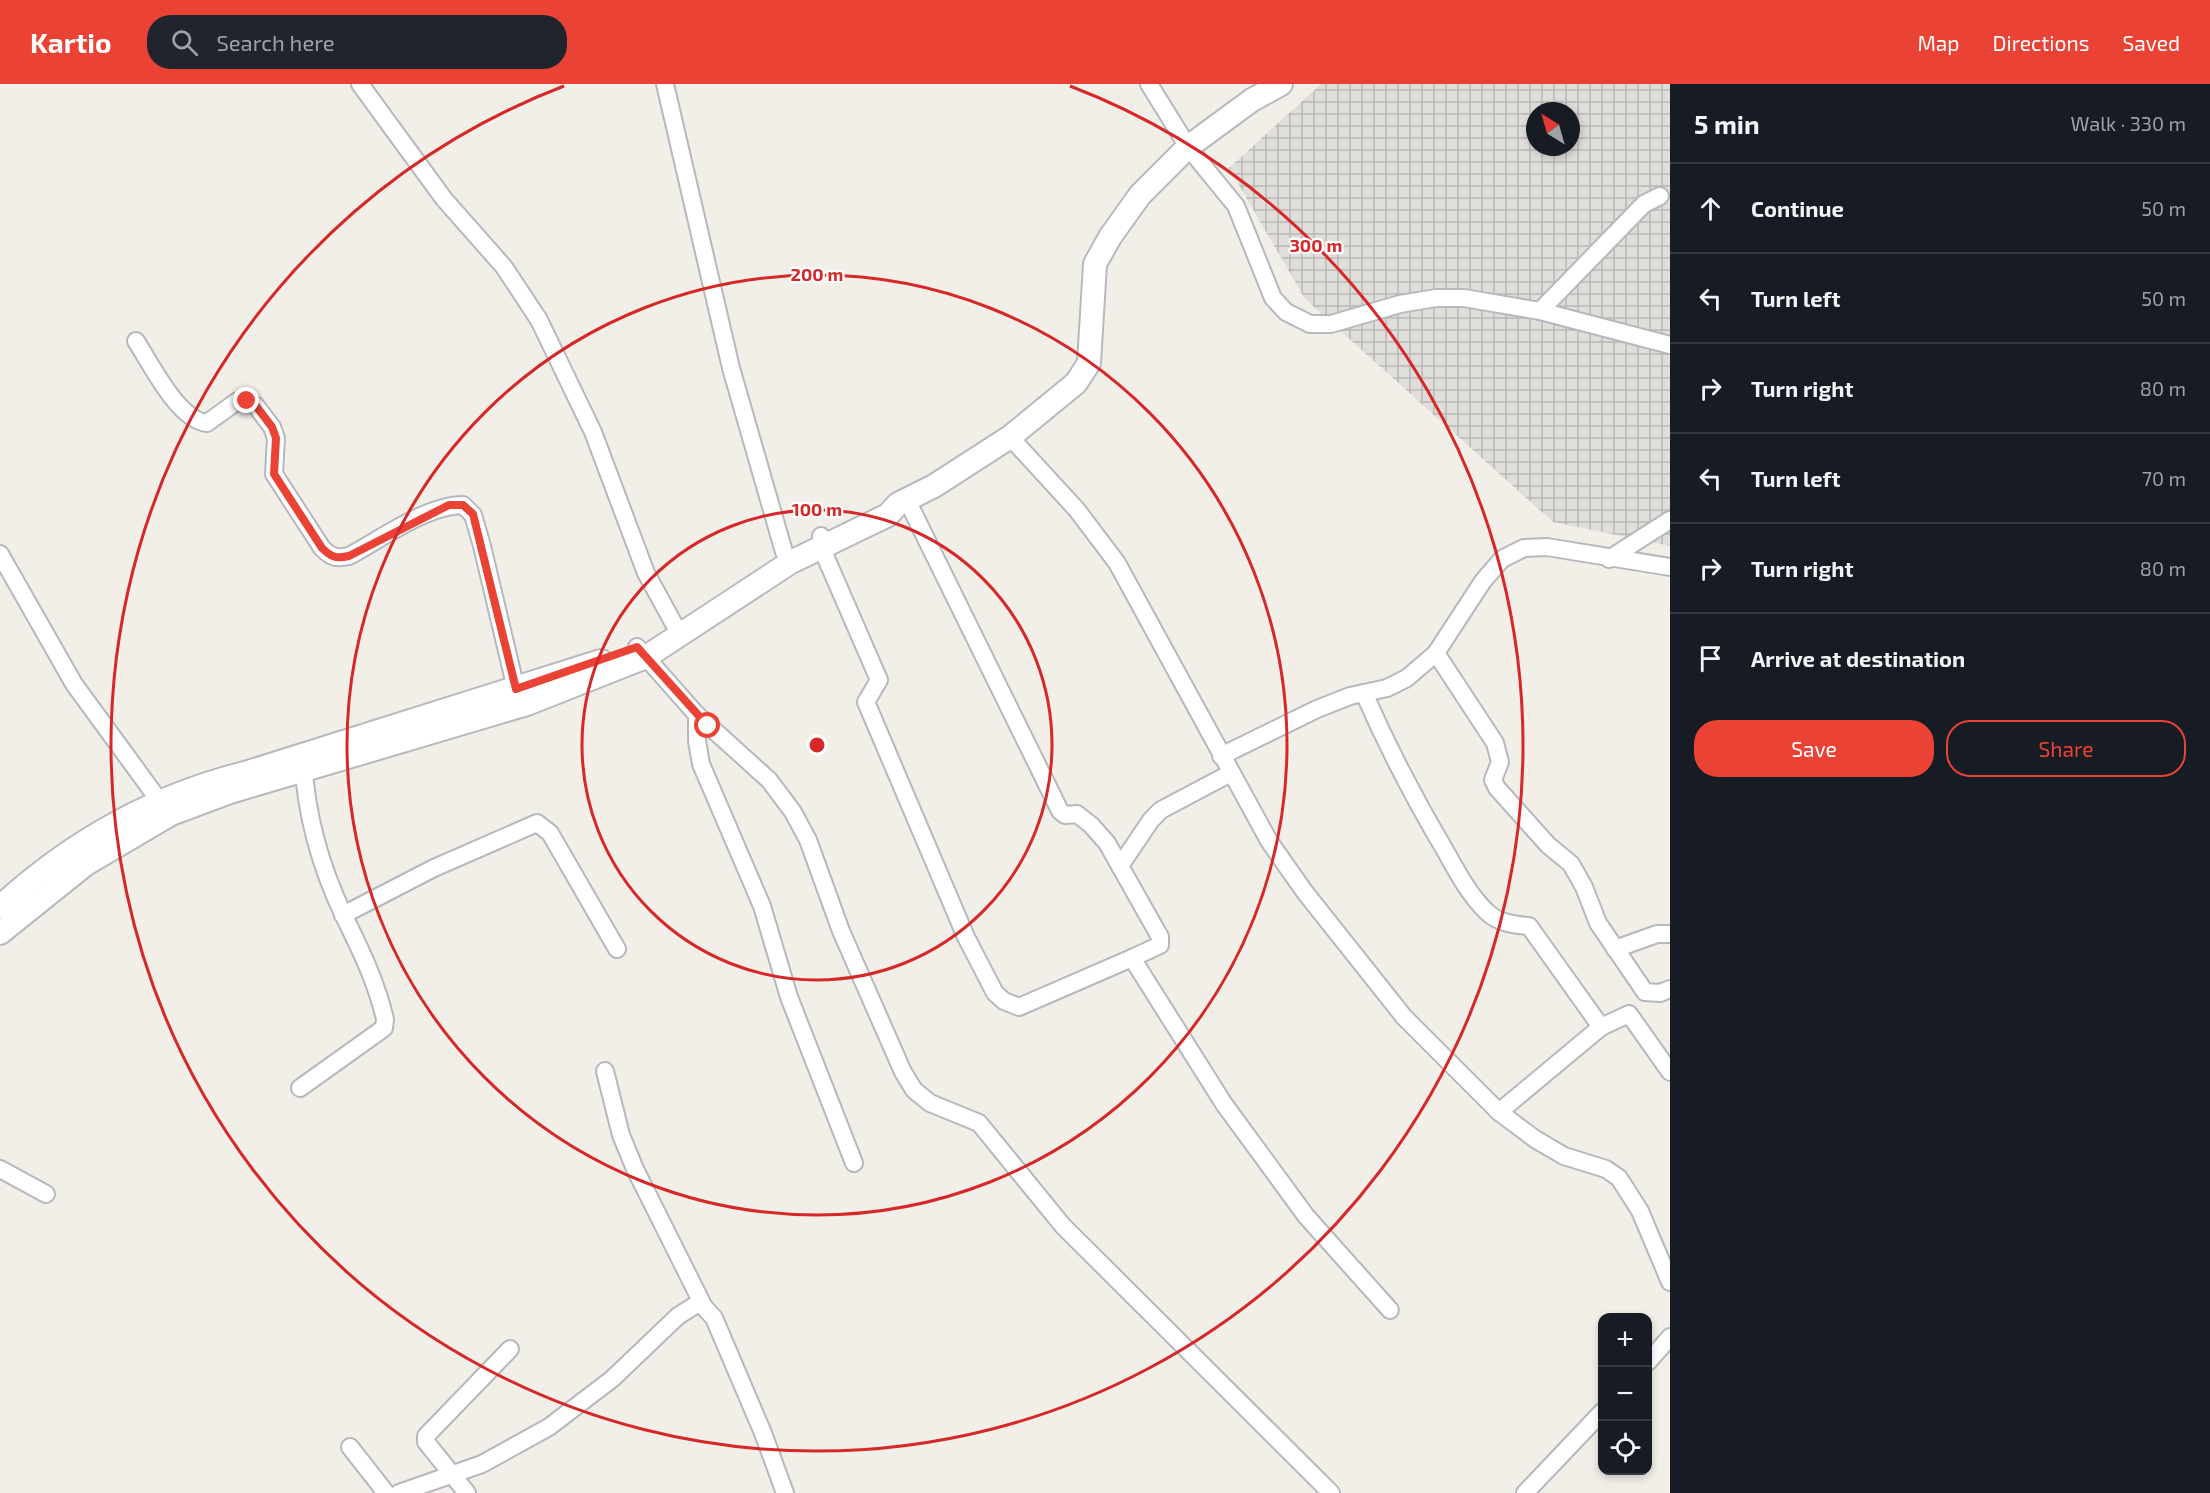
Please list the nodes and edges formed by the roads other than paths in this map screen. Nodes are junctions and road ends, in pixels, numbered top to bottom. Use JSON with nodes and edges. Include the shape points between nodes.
{"nodes":[{"id":1,"x":360,"y":84,"type":"edge"},
{"id":2,"x":665,"y":84,"type":"edge"},
{"id":3,"x":1149,"y":84,"type":"edge"},
{"id":4,"x":1281,"y":84,"type":"edge"},
{"id":5,"x":1258,"y":92,"type":"edge"},
{"id":6,"x":1188,"y":147,"type":"junction"},
{"id":7,"x":1660,"y":196,"type":"dead end"},
{"id":8,"x":1540,"y":311,"type":"junction"},
{"id":9,"x":136,"y":341,"type":"dead end"},
{"id":10,"x":1670,"y":345,"type":"edge"},
{"id":11,"x":1010,"y":437,"type":"junction"},
{"id":12,"x":903,"y":502,"type":"junction"},
{"id":13,"x":1670,"y":520,"type":"edge"},
{"id":14,"x":822,"y":541,"type":"junction"},
{"id":15,"x":784,"y":552,"type":"junction"},
{"id":16,"x":0,"y":554,"type":"edge"},
{"id":17,"x":1609,"y":559,"type":"junction"},
{"id":18,"x":1670,"y":567,"type":"edge"},
{"id":19,"x":677,"y":630,"type":"junction"},
{"id":20,"x":642,"y":652,"type":"junction"},
{"id":21,"x":1436,"y":653,"type":"junction"},
{"id":22,"x":516,"y":689,"type":"junction"},
{"id":23,"x":1364,"y":693,"type":"junction"},
{"id":24,"x":697,"y":716,"type":"junction"},
{"id":25,"x":1221,"y":756,"type":"junction"},
{"id":26,"x":303,"y":763,"type":"junction"},
{"id":27,"x":1231,"y":773,"type":"junction"},
{"id":28,"x":165,"y":808,"type":"junction"},
{"id":29,"x":1120,"y":866,"type":"junction"},
{"id":30,"x":65,"y":868,"type":"junction"},
{"id":31,"x":0,"y":907,"type":"edge"},
{"id":32,"x":344,"y":915,"type":"junction"},
{"id":33,"x":0,"y":933,"type":"edge"},
{"id":34,"x":1670,"y":934,"type":"edge"},
{"id":35,"x":616,"y":949,"type":"dead end"},
{"id":36,"x":1615,"y":949,"type":"junction"},
{"id":37,"x":1132,"y":958,"type":"junction"},
{"id":38,"x":1670,"y":989,"type":"edge"},
{"id":39,"x":1601,"y":1027,"type":"junction"},
{"id":40,"x":605,"y":1071,"type":"dead end"},
{"id":41,"x":1670,"y":1072,"type":"edge"},
{"id":42,"x":300,"y":1088,"type":"dead end"},
{"id":43,"x":1499,"y":1112,"type":"junction"},
{"id":44,"x":854,"y":1163,"type":"dead end"},
{"id":45,"x":0,"y":1169,"type":"edge"},
{"id":46,"x":45,"y":1194,"type":"dead end"},
{"id":47,"x":1670,"y":1282,"type":"edge"},
{"id":48,"x":704,"y":1307,"type":"junction"},
{"id":49,"x":1390,"y":1310,"type":"dead end"},
{"id":50,"x":1670,"y":1337,"type":"edge"},
{"id":51,"x":510,"y":1349,"type":"dead end"},
{"id":52,"x":1652,"y":1357,"type":"edge"},
{"id":53,"x":1598,"y":1416,"type":"edge"},
{"id":54,"x":350,"y":1448,"type":"dead end"},
{"id":55,"x":453,"y":1474,"type":"junction"},
{"id":56,"x":386,"y":1493,"type":"edge"},
{"id":57,"x":399,"y":1493,"type":"edge"},
{"id":58,"x":467,"y":1493,"type":"edge"},
{"id":59,"x":786,"y":1493,"type":"edge"},
{"id":60,"x":1331,"y":1493,"type":"edge"},
{"id":61,"x":1525,"y":1493,"type":"edge"}],
"edges":[{"from":1,"to":19,"type":"street","via":[[444,199],[510,276],[539,320],[593,432],[646,573]]},
{"from":2,"to":15,"type":"street","via":[[731,368]]},
{"from":3,"to":6,"type":"street"},
{"from":4,"to":5,"type":"street"},
{"from":5,"to":6,"type":"street"},
{"from":6,"to":8,"type":"street","via":[[1236,206],[1273,298],[1286,312],[1310,324],[1331,324],[1436,298],[1464,298]]},
{"from":6,"to":11,"type":"street","via":[[1140,195],[1095,264],[1089,363],[1076,383]]},
{"from":7,"to":8,"type":"street","via":[[1644,204]]},
{"from":8,"to":10,"type":"street"},
{"from":9,"to":22,"type":"street","via":[[178,405],[198,422],[207,423],[236,402],[247,401],[263,414],[276,438],[273,465],[280,486],[330,556],[349,556],[449,505],[463,505],[473,514]]},
{"from":11,"to":12,"type":"street"},
{"from":11,"to":25,"type":"street","via":[[1077,510],[1117,563]]},
{"from":12,"to":14,"type":"street","via":[[888,515]]},
{"from":12,"to":29,"type":"street","via":[[1060,811],[1065,815],[1077,814],[1091,825]]},
{"from":13,"to":17,"type":"street"},
{"from":14,"to":15,"type":"street"},
{"from":14,"to":19,"type":"street"},
{"from":14,"to":37,"type":"street","via":[[879,680],[866,702],[966,937],[995,993],[1018,1007]]},
{"from":15,"to":19,"type":"street"},
{"from":16,"to":28,"type":"street","via":[[74,684]]},
{"from":17,"to":18,"type":"street"},
{"from":17,"to":21,"type":"street","via":[[1547,547],[1524,548],[1502,559]]},
{"from":19,"to":20,"type":"street"},
{"from":20,"to":22,"type":"street"},
{"from":20,"to":24,"type":"street"},
{"from":20,"to":26,"type":"street","via":[[527,704]]},
{"from":21,"to":23,"type":"street","via":[[1407,678]]},
{"from":21,"to":36,"type":"street","via":[[1495,742],[1500,762],[1493,780],[1497,788],[1548,845],[1571,864]]},
{"from":22,"to":26,"type":"street"},
{"from":23,"to":25,"type":"street","via":[[1317,709]]},
{"from":23,"to":39,"type":"street","via":[[1391,756],[1461,877],[1488,913],[1511,925],[1529,926]]},
{"from":24,"to":44,"type":"street","via":[[701,764],[762,906],[789,997]]},
{"from":24,"to":60,"type":"street","via":[[769,780],[793,812],[808,840],[841,931],[914,1090],[930,1103],[979,1124],[1064,1226]]},
{"from":25,"to":27,"type":"street"},
{"from":26,"to":28,"type":"street","via":[[230,792]]},
{"from":26,"to":32,"type":"street","via":[[313,831]]},
{"from":27,"to":29,"type":"street","via":[[1161,810]]},
{"from":27,"to":43,"type":"street","via":[[1269,841],[1304,891],[1404,1017]]},
{"from":28,"to":30,"type":"street"},
{"from":29,"to":37,"type":"street","via":[[1160,937],[1160,945]]},
{"from":30,"to":31,"type":"street"},
{"from":30,"to":33,"type":"street"},
{"from":32,"to":35,"type":"street","via":[[434,868],[537,824],[550,832]]},
{"from":32,"to":42,"type":"street","via":[[365,956],[384,1014],[384,1028]]},
{"from":34,"to":36,"type":"street","via":[[1657,934]]},
{"from":36,"to":38,"type":"street","via":[[1645,992]]},
{"from":37,"to":49,"type":"street","via":[[1224,1104],[1306,1216]]},
{"from":39,"to":41,"type":"street","via":[[1629,1014]]},
{"from":39,"to":43,"type":"street"},
{"from":40,"to":48,"type":"street","via":[[634,1169]]},
{"from":43,"to":47,"type":"street","via":[[1564,1156],[1606,1169],[1620,1178],[1640,1211]]},
{"from":45,"to":46,"type":"street"},
{"from":48,"to":55,"type":"street","via":[[697,1304],[678,1316],[612,1379],[549,1427],[482,1464]]},
{"from":48,"to":59,"type":"street","via":[[714,1318]]},
{"from":50,"to":52,"type":"street"},
{"from":51,"to":55,"type":"street","via":[[426,1436],[426,1442]]},
{"from":53,"to":61,"type":"street"},
{"from":54,"to":56,"type":"street"},
{"from":55,"to":57,"type":"street"},
{"from":55,"to":58,"type":"street"}]}
